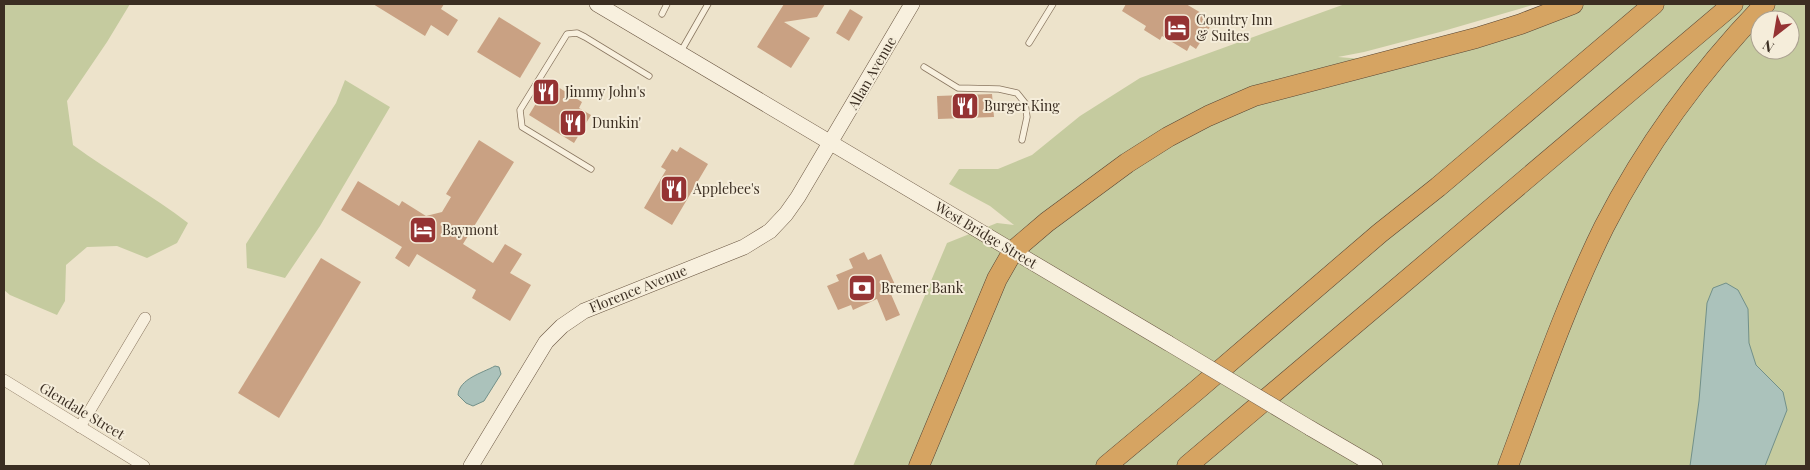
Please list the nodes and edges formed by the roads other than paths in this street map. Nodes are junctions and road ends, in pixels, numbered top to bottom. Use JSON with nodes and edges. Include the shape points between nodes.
{"nodes":[{"id":1,"x":597,"y":4,"type":"edge"},
{"id":2,"x":668,"y":4,"type":"edge"},
{"id":3,"x":708,"y":4,"type":"edge"},
{"id":4,"x":912,"y":4,"type":"edge"},
{"id":5,"x":1053,"y":4,"type":"edge"},
{"id":6,"x":1573,"y":4,"type":"edge"},
{"id":7,"x":1654,"y":4,"type":"edge"},
{"id":8,"x":1733,"y":4,"type":"edge"},
{"id":9,"x":1765,"y":4,"type":"edge"},
{"id":10,"x":662,"y":14,"type":"dead end"},
{"id":11,"x":1029,"y":43,"type":"dead end"},
{"id":12,"x":680,"y":53,"type":"junction"},
{"id":13,"x":924,"y":67,"type":"dead end"},
{"id":14,"x":649,"y":76,"type":"dead end"},
{"id":15,"x":1022,"y":140,"type":"dead end"},
{"id":16,"x":831,"y":142,"type":"junction"},
{"id":17,"x":591,"y":169,"type":"dead end"},
{"id":18,"x":1013,"y":251,"type":"junction"},
{"id":19,"x":145,"y":318,"type":"dead end"},
{"id":20,"x":4,"y":380,"type":"edge"},
{"id":21,"x":80,"y":427,"type":"junction"},
{"id":22,"x":144,"y":466,"type":"edge"},
{"id":23,"x":471,"y":466,"type":"edge"},
{"id":24,"x":919,"y":466,"type":"edge"},
{"id":25,"x":1106,"y":466,"type":"edge"},
{"id":26,"x":1187,"y":466,"type":"edge"},
{"id":27,"x":1375,"y":466,"type":"edge"},
{"id":28,"x":1508,"y":466,"type":"edge"}],
"edges":[{"from":1,"to":12,"type":"main road","name":"West Bridge Street"},
{"from":2,"to":10,"type":"lane"},
{"from":3,"to":12,"type":"lane"},
{"from":4,"to":16,"type":"main road","name":"Allan Avenue"},
{"from":5,"to":11,"type":"lane"},
{"from":6,"to":18,"type":"highway","via":[[1476,38],[1254,96],[1208,116],[1127,163]]},
{"from":7,"to":25,"type":"highway"},
{"from":8,"to":26,"type":"highway"},
{"from":9,"to":28,"type":"highway","via":[[1677,107],[1627,185],[1583,274]]},
{"from":12,"to":16,"type":"main road","name":"West Bridge Street"},
{"from":13,"to":15,"type":"lane","via":[[958,88],[1017,93],[1025,103],[1027,117]]},
{"from":14,"to":17,"type":"lane","via":[[577,32],[567,34],[520,110],[522,127]]},
{"from":16,"to":18,"type":"main road","name":"West Bridge Street"},
{"from":16,"to":23,"type":"main road","name":"Florence Avenue","via":[[794,202],[770,232],[744,247],[584,311],[553,333],[537,353]]},
{"from":18,"to":24,"type":"highway","via":[[997,278]]},
{"from":18,"to":27,"type":"main road","name":"West Bridge Street","bridge":true},
{"from":19,"to":21,"type":"street"},
{"from":20,"to":21,"type":"street","name":"Glendale Street"},
{"from":21,"to":22,"type":"street","name":"Glendale Street"}]}
